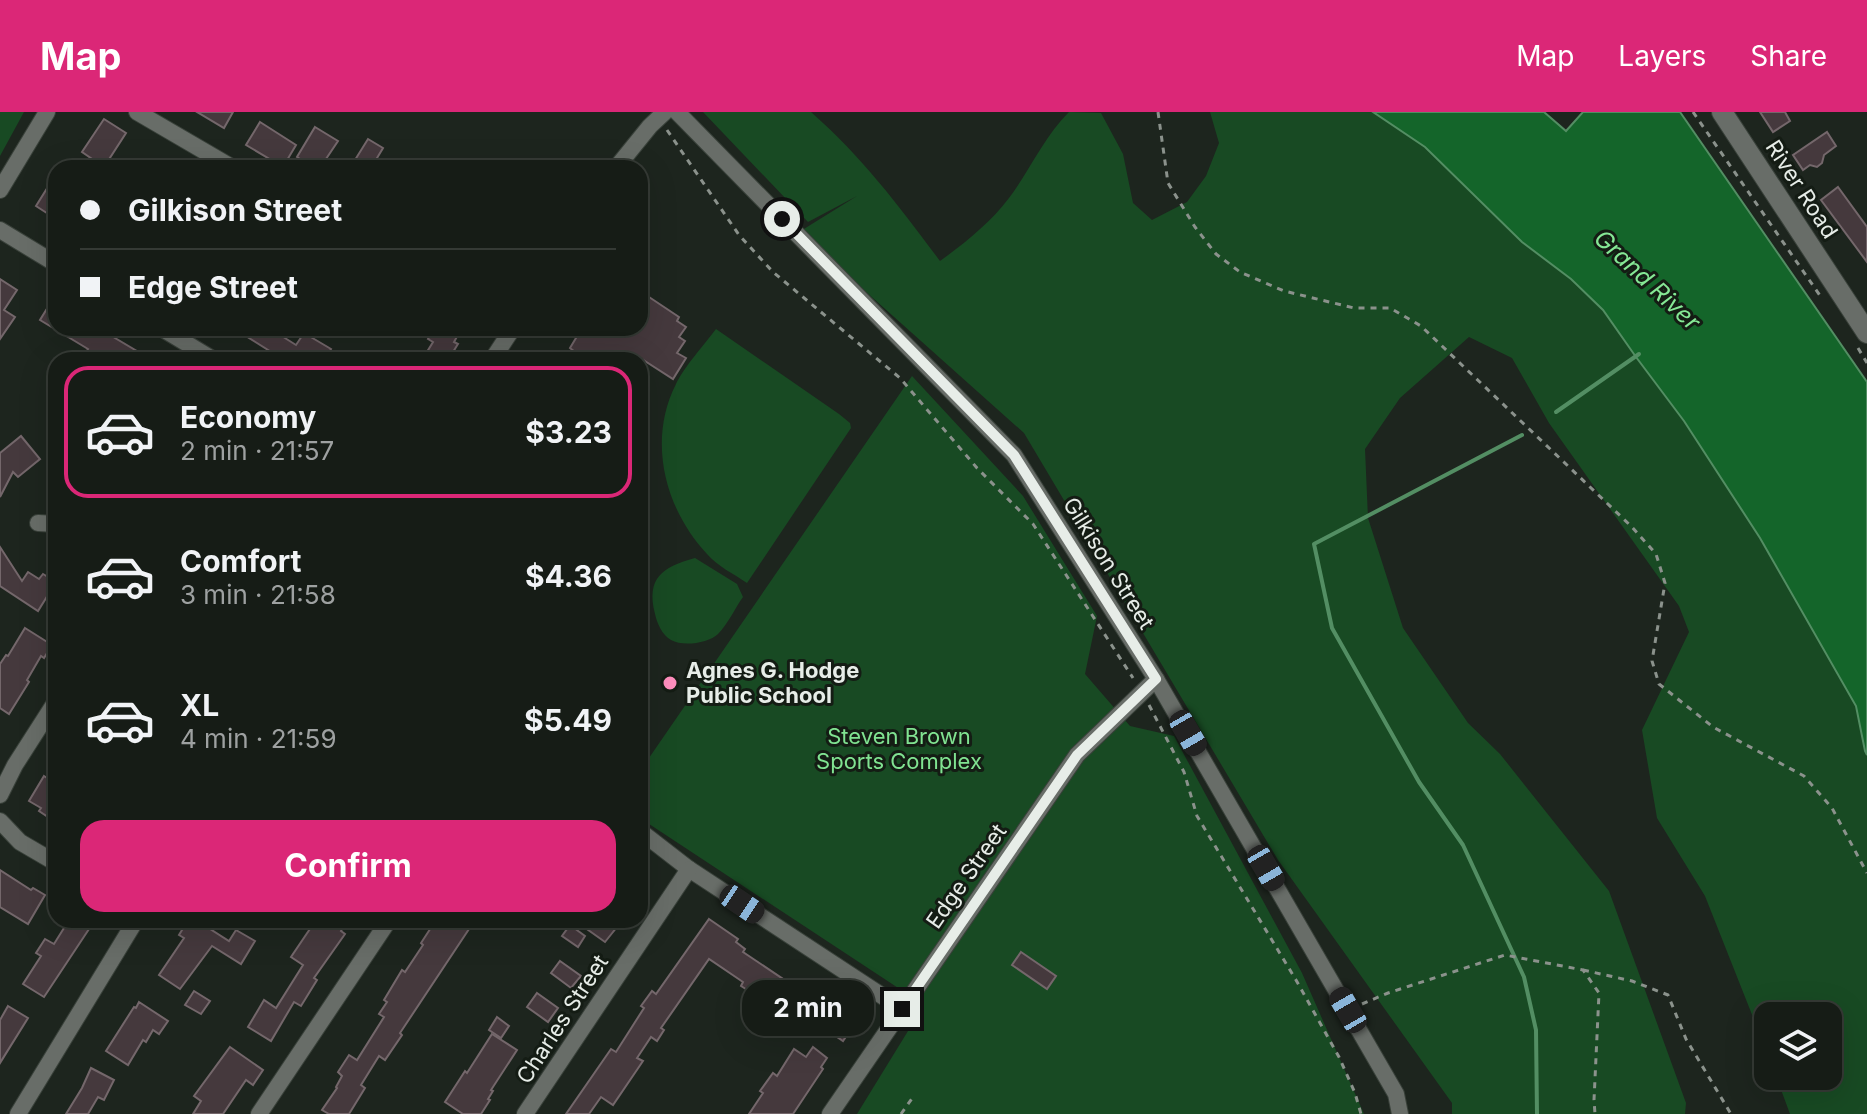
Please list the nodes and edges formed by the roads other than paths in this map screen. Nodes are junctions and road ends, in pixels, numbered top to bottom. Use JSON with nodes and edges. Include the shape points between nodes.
{"nodes":[{"id":1,"x":47,"y":112,"type":"edge"},
{"id":2,"x":137,"y":112,"type":"edge"},
{"id":3,"x":677,"y":112,"type":"edge"},
{"id":4,"x":1722,"y":112,"type":"edge"},
{"id":5,"x":662,"y":115,"type":"edge"},
{"id":6,"x":219,"y":160,"type":"edge"},
{"id":7,"x":622,"y":160,"type":"edge"},
{"id":8,"x":0,"y":190,"type":"edge"},
{"id":9,"x":0,"y":230,"type":"edge"},
{"id":10,"x":48,"y":259,"type":"edge"},
{"id":11,"x":174,"y":336,"type":"edge"},
{"id":12,"x":1860,"y":337,"type":"edge"},
{"id":13,"x":201,"y":352,"type":"edge"},
{"id":14,"x":38,"y":523,"type":"dead end"},
{"id":15,"x":48,"y":524,"type":"edge"},
{"id":16,"x":1156,"y":679,"type":"junction"},
{"id":17,"x":48,"y":713,"type":"edge"},
{"id":18,"x":0,"y":795,"type":"edge"},
{"id":19,"x":0,"y":821,"type":"edge"},
{"id":20,"x":648,"y":837,"type":"edge"},
{"id":21,"x":48,"y":858,"type":"edge"},
{"id":22,"x":689,"y":869,"type":"junction"},
{"id":23,"x":131,"y":928,"type":"edge"},
{"id":24,"x":384,"y":928,"type":"edge"},
{"id":25,"x":648,"y":928,"type":"edge"},
{"id":26,"x":648,"y":928,"type":"edge"},
{"id":27,"x":902,"y":1009,"type":"junction"},
{"id":28,"x":18,"y":1114,"type":"edge"},
{"id":29,"x":259,"y":1114,"type":"edge"},
{"id":30,"x":525,"y":1114,"type":"edge"},
{"id":31,"x":830,"y":1114,"type":"edge"},
{"id":32,"x":1400,"y":1114,"type":"edge"}],
"edges":[{"from":1,"to":8,"type":"street"},
{"from":2,"to":6,"type":"street"},
{"from":3,"to":16,"type":"street","name":"Gilkison Street","via":[[1014,455]]},
{"from":4,"to":12,"type":"street","name":"River Road"},
{"from":5,"to":7,"type":"street"},
{"from":9,"to":10,"type":"street"},
{"from":11,"to":13,"type":"street"},
{"from":14,"to":15,"type":"street"},
{"from":16,"to":27,"type":"street","name":"Edge Street","via":[[1077,755]]},
{"from":16,"to":32,"type":"street","name":"Gilkison Street","via":[[1396,1094]]},
{"from":17,"to":18,"type":"street"},
{"from":19,"to":21,"type":"street","via":[[20,842]]},
{"from":20,"to":22,"type":"street"},
{"from":22,"to":26,"type":"street","name":"Charles Street"},
{"from":22,"to":27,"type":"street"},
{"from":23,"to":28,"type":"street"},
{"from":24,"to":29,"type":"street"},
{"from":25,"to":30,"type":"street","name":"Charles Street"},
{"from":27,"to":31,"type":"street","name":"Edge Street"}]}
